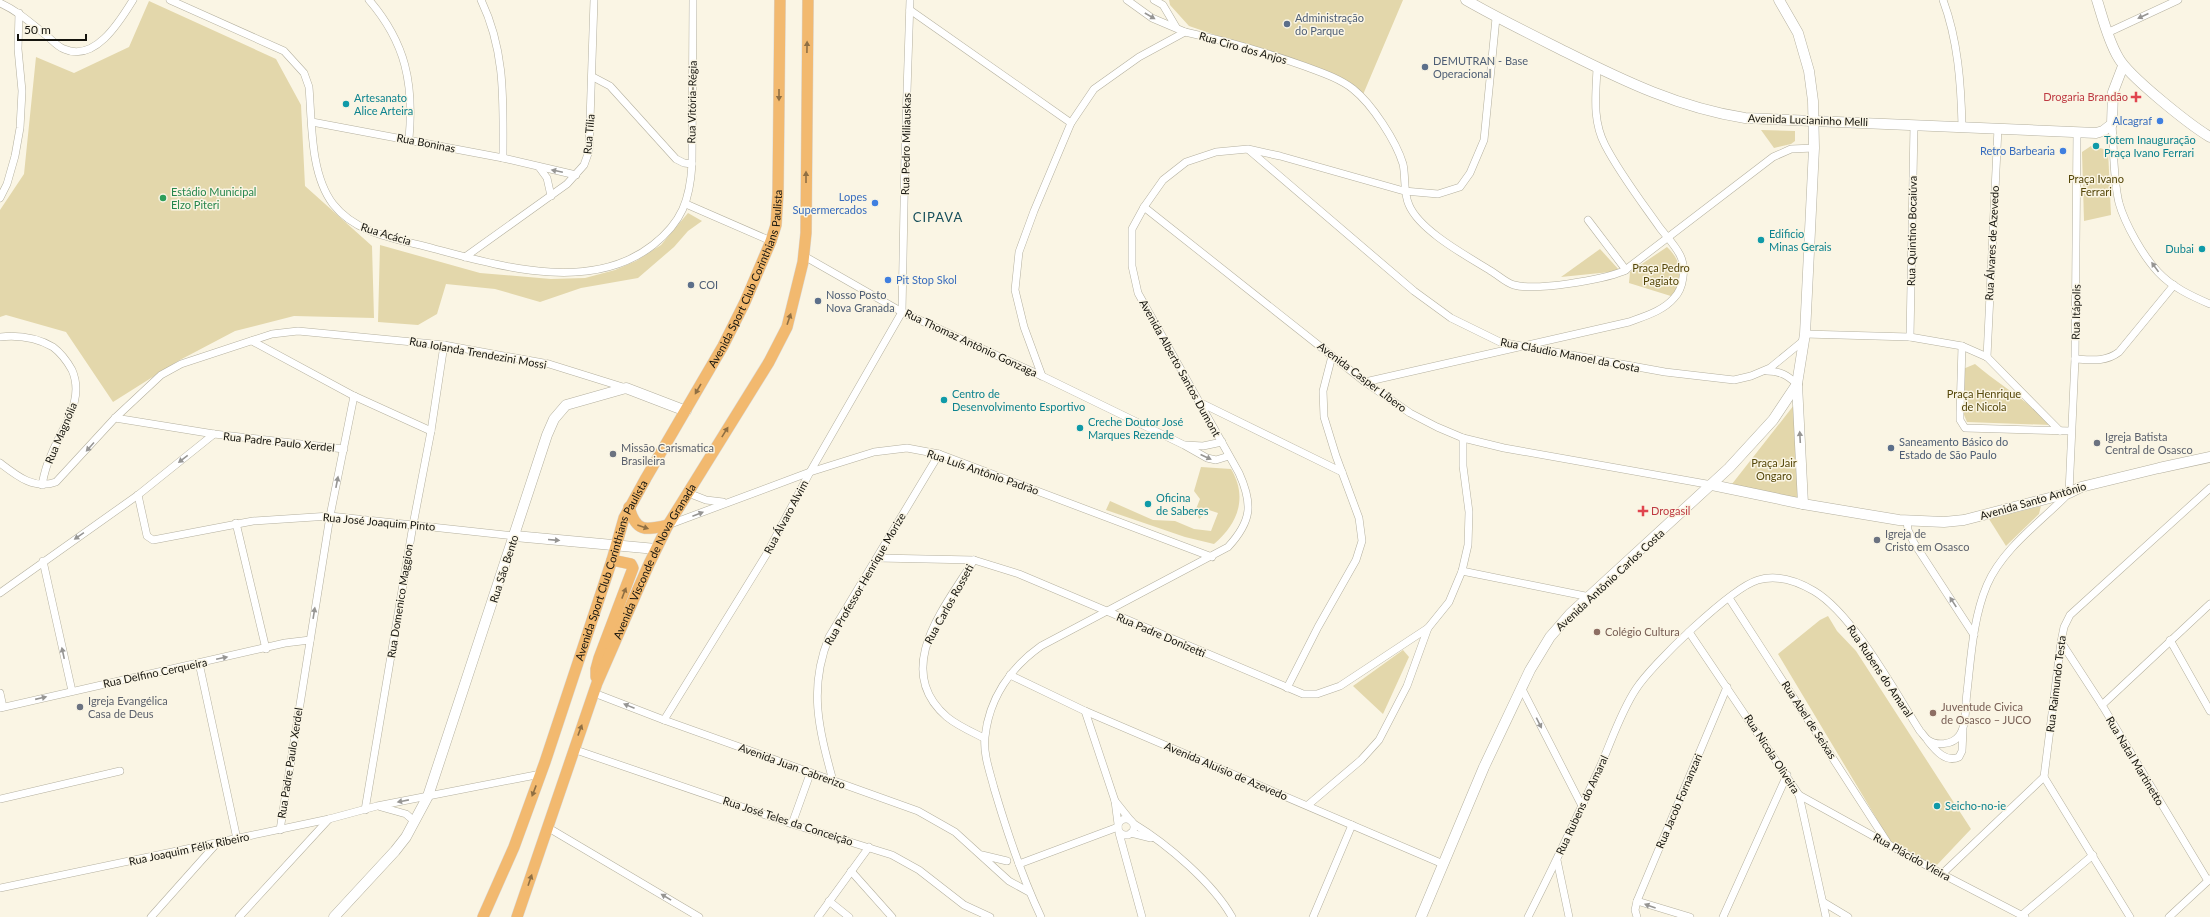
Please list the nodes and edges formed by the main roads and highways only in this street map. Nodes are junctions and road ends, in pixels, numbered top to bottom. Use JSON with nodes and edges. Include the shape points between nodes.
{"nodes":[{"id":1,"x":780,"y":0,"type":"edge"},
{"id":2,"x":808,"y":0,"type":"edge"},
{"id":3,"x":629,"y":507,"type":"junction"},
{"id":4,"x":668,"y":525,"type":"junction"},
{"id":5,"x":612,"y":560,"type":"junction"},
{"id":6,"x":595,"y":688,"type":"junction"},
{"id":7,"x":520,"y":916,"type":"edge"},
{"id":8,"x":483,"y":917,"type":"edge"}],
"edges":[{"from":1,"to":3,"type":"main road","name":"Avenida Sport Club Corinthians Paulista","one_way":true,"via":[[776,225],[732,327]]},
{"from":4,"to":2,"type":"main road","name":"Avenida Visconde de Nova Granada","one_way":true,"via":[[780,340],[792,312],[804,256]]},
{"from":3,"to":4,"type":"main road","one_way":true,"via":[[635,522],[642,528]]},
{"from":3,"to":5,"type":"main road","name":"Avenida Sport Club Corinthians Paulista"},
{"from":4,"to":6,"type":"main road","name":"Avenida Visconde de Nova Granada"},
{"from":6,"to":5,"type":"main road","one_way":true,"via":[[597,665],[634,567]]},
{"from":5,"to":8,"type":"main road","name":"Avenida Sport Club Corinthians Paulista","one_way":true,"via":[[541,774],[514,847]]},
{"from":7,"to":6,"type":"main road","name":"Avenida Visconde de Nova Granada","one_way":true,"via":[[547,827]]}]}
